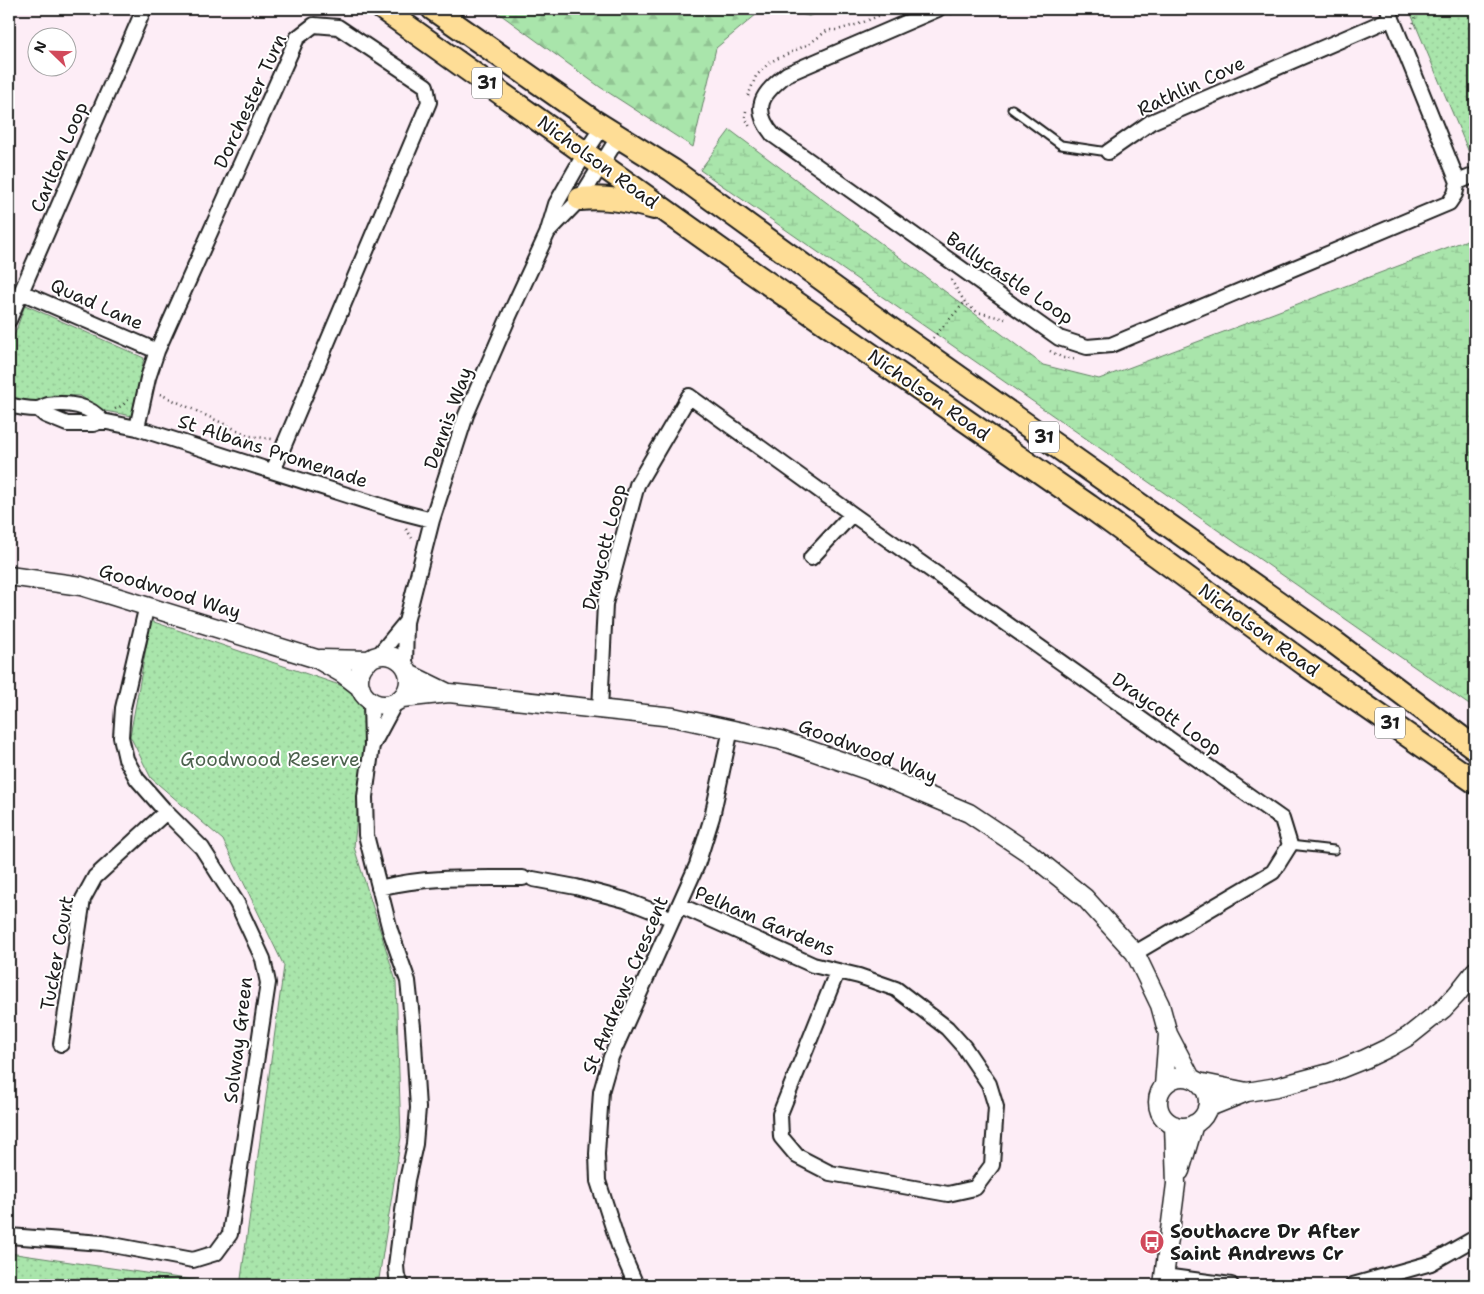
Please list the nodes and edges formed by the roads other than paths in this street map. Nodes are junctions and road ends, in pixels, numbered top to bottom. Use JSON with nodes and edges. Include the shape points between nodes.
{"nodes":[{"id":1,"x":144,"y":9,"type":"edge"},
{"id":2,"x":383,"y":9,"type":"edge"},
{"id":3,"x":433,"y":9,"type":"edge"},
{"id":4,"x":942,"y":13,"type":"edge"},
{"id":5,"x":1390,"y":13,"type":"edge"},
{"id":6,"x":1012,"y":109,"type":"dead end"},
{"id":7,"x":611,"y":131,"type":"junction"},
{"id":8,"x":1108,"y":152,"type":"joint"},
{"id":9,"x":593,"y":158,"type":"junction"},
{"id":10,"x":1475,"y":175,"type":"edge"},
{"id":11,"x":1458,"y":182,"type":"junction"},
{"id":12,"x":580,"y":199,"type":"junction"},
{"id":13,"x":667,"y":211,"type":"junction"},
{"id":14,"x":547,"y":234,"type":"junction"},
{"id":15,"x":21,"y":292,"type":"junction"},
{"id":16,"x":9,"y":320,"type":"edge"},
{"id":17,"x":157,"y":351,"type":"junction"},
{"id":18,"x":9,"y":405,"type":"edge"},
{"id":19,"x":38,"y":409,"type":"junction"},
{"id":20,"x":102,"y":421,"type":"junction"},
{"id":21,"x":138,"y":428,"type":"junction"},
{"id":22,"x":273,"y":471,"type":"junction"},
{"id":23,"x":852,"y":514,"type":"junction"},
{"id":24,"x":432,"y":520,"type":"junction"},
{"id":25,"x":811,"y":558,"type":"dead end"},
{"id":26,"x":9,"y":576,"type":"edge"},
{"id":27,"x":147,"y":605,"type":"junction"},
{"id":28,"x":406,"y":622,"type":"junction"},
{"id":29,"x":317,"y":658,"type":"junction"},
{"id":30,"x":374,"y":658,"type":"junction"},
{"id":31,"x":407,"y":670,"type":"junction"},
{"id":32,"x":449,"y":693,"type":"junction"},
{"id":33,"x":366,"y":695,"type":"junction"},
{"id":34,"x":398,"y":701,"type":"junction"},
{"id":35,"x":600,"y":710,"type":"junction"},
{"id":36,"x":731,"y":729,"type":"junction"},
{"id":37,"x":372,"y":745,"type":"junction"},
{"id":38,"x":1475,"y":748,"type":"edge"},
{"id":39,"x":1475,"y":782,"type":"edge"},
{"id":40,"x":166,"y":812,"type":"junction"},
{"id":41,"x":1290,"y":845,"type":"junction"},
{"id":42,"x":1334,"y":850,"type":"dead end"},
{"id":43,"x":379,"y":888,"type":"junction"},
{"id":44,"x":679,"y":905,"type":"junction"},
{"id":45,"x":673,"y":919,"type":"junction"},
{"id":46,"x":1135,"y":953,"type":"junction"},
{"id":47,"x":1475,"y":970,"type":"edge"},
{"id":48,"x":837,"y":972,"type":"junction"},
{"id":49,"x":1168,"y":1034,"type":"junction"},
{"id":50,"x":61,"y":1044,"type":"dead end"},
{"id":51,"x":1195,"y":1080,"type":"junction"},
{"id":52,"x":1164,"y":1086,"type":"junction"},
{"id":53,"x":1247,"y":1092,"type":"junction"},
{"id":54,"x":1207,"y":1108,"type":"junction"},
{"id":55,"x":1194,"y":1124,"type":"junction"},
{"id":56,"x":1174,"y":1125,"type":"junction"},
{"id":57,"x":1176,"y":1184,"type":"junction"},
{"id":58,"x":9,"y":1236,"type":"edge"},
{"id":59,"x":1474,"y":1242,"type":"edge"},
{"id":60,"x":1163,"y":1281,"type":"edge"},
{"id":61,"x":402,"y":1285,"type":"edge"},
{"id":62,"x":636,"y":1285,"type":"edge"},
{"id":63,"x":1231,"y":1285,"type":"edge"},
{"id":64,"x":1353,"y":1285,"type":"edge"}],
"edges":[{"from":1,"to":15,"type":"street","name":"Carlton Loop"},
{"from":2,"to":9,"type":"main road","name":"Nicholson Road","number":"31"},
{"from":3,"to":7,"type":"main road","name":"Nicholson Road","number":"31"},
{"from":4,"to":11,"type":"street","name":"Ballycastle Loop","via":[[787,74],[764,97],[760,111],[763,123],[773,134],[1059,338],[1087,347],[1111,345],[1448,203],[1456,194]]},
{"from":5,"to":8,"type":"street","name":"Rathlin Cove","via":[[1151,122]]},
{"from":5,"to":11,"type":"street"},
{"from":6,"to":8,"type":"lane","name":"Rathlin Cove","via":[[1061,145]]},
{"from":7,"to":9,"type":"street","name":"Dennis Way"},
{"from":7,"to":9,"type":"street","name":"Dennis Way"},
{"from":7,"to":38,"type":"main road","name":"Nicholson Road","number":"31","via":[[672,170],[892,330],[1334,642]]},
{"from":9,"to":12,"type":"street","name":"Dennis Way"},
{"from":9,"to":13,"type":"main road","name":"Nicholson Road","number":"31"},
{"from":9,"to":14,"type":"street","name":"Dennis Way","via":[[556,204]]},
{"from":10,"to":11,"type":"street"},
{"from":12,"to":13,"type":"main road","via":[[628,200]]},
{"from":12,"to":14,"type":"street","name":"Dennis Way"},
{"from":13,"to":39,"type":"main road","name":"Nicholson Road","number":"31","via":[[1089,506],[1305,664]]},
{"from":14,"to":24,"type":"street","name":"Dennis Way","via":[[466,415]]},
{"from":15,"to":16,"type":"street","name":"Carlton Loop"},
{"from":15,"to":17,"type":"street","name":"Quad Lane"},
{"from":17,"to":21,"type":"street","name":"Dorchester Turn"},
{"from":17,"to":22,"type":"street","name":"Dorchester Turn","via":[[297,38],[314,24],[338,26],[426,86],[429,102]]},
{"from":18,"to":19,"type":"street","name":"St Albans Promenade"},
{"from":19,"to":20,"type":"street","name":"St Albans Promenade","via":[[67,424]]},
{"from":19,"to":20,"type":"street","name":"St Albans Promenade","via":[[46,405],[70,404],[96,413]]},
{"from":20,"to":21,"type":"street","name":"St Albans Promenade"},
{"from":21,"to":22,"type":"street","name":"St Albans Promenade"},
{"from":22,"to":24,"type":"street","name":"St Albans Promenade"},
{"from":23,"to":25,"type":"street"},
{"from":23,"to":35,"type":"street","name":"Draycott Loop","via":[[689,396],[637,485],[605,604]]},
{"from":23,"to":41,"type":"street","name":"Draycott Loop","via":[[1282,818]]},
{"from":24,"to":28,"type":"street","name":"Dennis Way"},
{"from":26,"to":27,"type":"street","name":"Goodwood Way","via":[[81,586]]},
{"from":27,"to":29,"type":"street","name":"Goodwood Way"},
{"from":27,"to":40,"type":"street","name":"Solway Green","via":[[124,708],[121,736],[126,759],[137,779]]},
{"from":28,"to":30,"type":"street","name":"Dennis Way"},
{"from":28,"to":31,"type":"street","name":"Dennis Way"},
{"from":29,"to":30,"type":"street","name":"Goodwood Way"},
{"from":29,"to":33,"type":"street","name":"Goodwood Way","via":[[343,674]]},
{"from":30,"to":31,"type":"street","name":"Goodwood Way","via":[[391,656]]},
{"from":30,"to":33,"type":"street","via":[[362,668],[360,677]]},
{"from":31,"to":32,"type":"street","name":"Goodwood Way"},
{"from":31,"to":34,"type":"street","via":[[409,687]]},
{"from":32,"to":34,"type":"street","name":"Goodwood Way"},
{"from":32,"to":35,"type":"street","name":"Goodwood Way"},
{"from":33,"to":34,"type":"street","name":"Goodwood Way","via":[[378,705],[387,706]]},
{"from":33,"to":37,"type":"street"},
{"from":34,"to":37,"type":"street"},
{"from":35,"to":36,"type":"street","name":"Goodwood Way","via":[[673,717]]},
{"from":36,"to":44,"type":"street","name":"St Andrews Crescent","via":[[712,817],[697,865]]},
{"from":36,"to":46,"type":"street","name":"Goodwood Way","via":[[780,740],[867,770],[969,813],[1029,853],[1085,898]]},
{"from":37,"to":43,"type":"street","via":[[365,797],[366,835]]},
{"from":40,"to":50,"type":"street","name":"Tucker Court","via":[[95,877],[83,898]]},
{"from":40,"to":58,"type":"street","name":"Solway Green","via":[[202,848],[237,903],[263,959],[268,983],[230,1234],[216,1253],[193,1260],[102,1243]]},
{"from":41,"to":42,"type":"lane"},
{"from":41,"to":46,"type":"street","via":[[1274,872]]},
{"from":43,"to":45,"type":"street","via":[[430,880],[528,878],[626,900]]},
{"from":43,"to":61,"type":"street","via":[[408,981],[418,1108],[396,1266]]},
{"from":44,"to":45,"type":"street","name":"St Andrews Crescent"},
{"from":44,"to":48,"type":"street","name":"Pelham Gardens","via":[[814,965]]},
{"from":45,"to":62,"type":"street","name":"St Andrews Crescent","via":[[611,1058],[601,1092],[598,1181],[619,1246]]},
{"from":46,"to":49,"type":"street","name":"Goodwood Way","via":[[1160,1005]]},
{"from":47,"to":53,"type":"street","via":[[1443,1009],[1390,1047],[1330,1074]]},
{"from":48,"to":48,"type":"street","name":"Pelham Gardens","via":[[860,976],[896,989],[947,1028],[989,1084],[996,1107],[992,1165],[975,1188],[948,1194],[830,1173],[797,1156],[781,1138],[780,1114]]},
{"from":49,"to":51,"type":"street","name":"Goodwood Way"},
{"from":49,"to":52,"type":"street","name":"Goodwood Way"},
{"from":51,"to":52,"type":"street","via":[[1180,1077]]},
{"from":51,"to":53,"type":"street"},
{"from":51,"to":54,"type":"street","via":[[1204,1089]]},
{"from":52,"to":56,"type":"street","via":[[1158,1100],[1159,1108],[1166,1120]]},
{"from":53,"to":54,"type":"street"},
{"from":54,"to":55,"type":"street"},
{"from":55,"to":56,"type":"street"},
{"from":55,"to":57,"type":"street"},
{"from":56,"to":57,"type":"street"},
{"from":57,"to":60,"type":"street"},
{"from":59,"to":64,"type":"street","via":[[1431,1263]]},
{"from":60,"to":63,"type":"street"}]}
